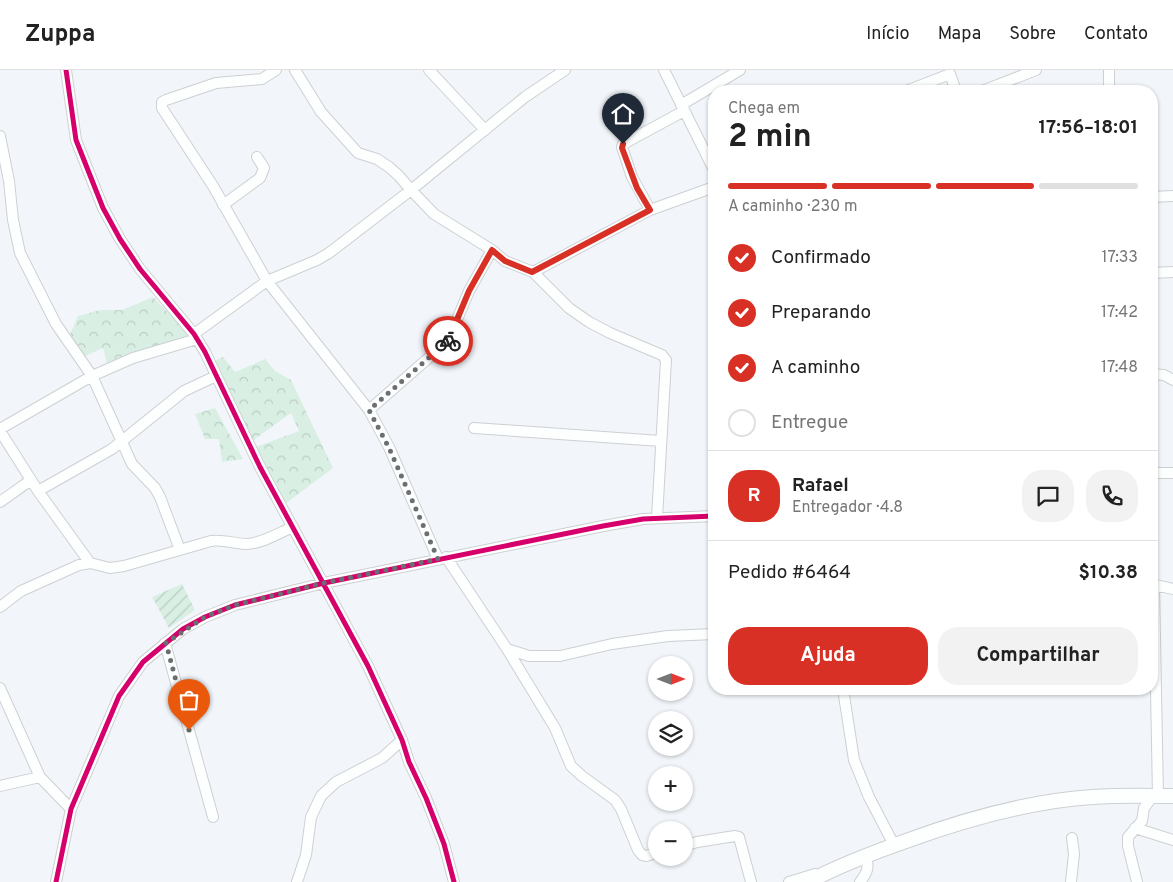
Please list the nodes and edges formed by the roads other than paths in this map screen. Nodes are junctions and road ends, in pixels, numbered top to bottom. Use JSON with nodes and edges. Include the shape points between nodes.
{"nodes":[{"id":1,"x":66,"y":70,"type":"edge"},
{"id":2,"x":276,"y":70,"type":"edge"},
{"id":3,"x":295,"y":70,"type":"edge"},
{"id":4,"x":429,"y":70,"type":"edge"},
{"id":5,"x":564,"y":70,"type":"edge"},
{"id":6,"x":664,"y":70,"type":"edge"},
{"id":7,"x":740,"y":70,"type":"edge"},
{"id":8,"x":1036,"y":70,"type":"edge"},
{"id":9,"x":1109,"y":70,"type":"edge"},
{"id":10,"x":717,"y":85,"type":"edge"},
{"id":11,"x":922,"y":85,"type":"edge"},
{"id":12,"x":954,"y":85,"type":"edge"},
{"id":13,"x":997,"y":85,"type":"edge"},
{"id":14,"x":1109,"y":85,"type":"edge"},
{"id":15,"x":708,"y":91,"type":"edge"},
{"id":16,"x":682,"y":108,"type":"junction"},
{"id":17,"x":485,"y":130,"type":"junction"},
{"id":18,"x":0,"y":136,"type":"edge"},
{"id":19,"x":257,"y":157,"type":"dead end"},
{"id":20,"x":708,"y":158,"type":"edge"},
{"id":21,"x":708,"y":189,"type":"edge"},
{"id":22,"x":410,"y":190,"type":"junction"},
{"id":23,"x":1173,"y":196,"type":"edge"},
{"id":24,"x":1158,"y":197,"type":"edge"},
{"id":25,"x":223,"y":205,"type":"junction"},
{"id":26,"x":650,"y":210,"type":"junction"},
{"id":27,"x":492,"y":250,"type":"junction"},
{"id":28,"x":532,"y":272,"type":"junction"},
{"id":29,"x":1158,"y":272,"type":"edge"},
{"id":30,"x":1173,"y":272,"type":"edge"},
{"id":31,"x":267,"y":281,"type":"junction"},
{"id":32,"x":195,"y":336,"type":"junction"},
{"id":33,"x":1158,"y":375,"type":"edge"},
{"id":34,"x":92,"y":376,"type":"junction"},
{"id":35,"x":216,"y":376,"type":"junction"},
{"id":36,"x":1173,"y":380,"type":"edge"},
{"id":37,"x":369,"y":410,"type":"junction"},
{"id":38,"x":474,"y":428,"type":"dead end"},
{"id":39,"x":0,"y":430,"type":"edge"},
{"id":40,"x":122,"y":441,"type":"junction"},
{"id":41,"x":661,"y":441,"type":"junction"},
{"id":42,"x":1158,"y":472,"type":"edge"},
{"id":43,"x":1173,"y":473,"type":"edge"},
{"id":44,"x":31,"y":480,"type":"junction"},
{"id":45,"x":38,"y":491,"type":"junction"},
{"id":46,"x":0,"y":502,"type":"edge"},
{"id":47,"x":708,"y":516,"type":"edge"},
{"id":48,"x":657,"y":518,"type":"junction"},
{"id":49,"x":293,"y":527,"type":"junction"},
{"id":50,"x":180,"y":550,"type":"junction"},
{"id":51,"x":442,"y":558,"type":"junction"},
{"id":52,"x":90,"y":563,"type":"junction"},
{"id":53,"x":324,"y":583,"type":"junction"},
{"id":54,"x":1158,"y":586,"type":"edge"},
{"id":55,"x":1173,"y":589,"type":"edge"},
{"id":56,"x":0,"y":606,"type":"edge"},
{"id":57,"x":708,"y":634,"type":"edge"},
{"id":58,"x":166,"y":643,"type":"junction"},
{"id":59,"x":507,"y":649,"type":"junction"},
{"id":60,"x":0,"y":688,"type":"edge"},
{"id":61,"x":844,"y":695,"type":"edge"},
{"id":62,"x":1154,"y":695,"type":"edge"},
{"id":63,"x":402,"y":740,"type":"junction"},
{"id":64,"x":40,"y":777,"type":"junction"},
{"id":65,"x":0,"y":786,"type":"edge"},
{"id":66,"x":1155,"y":796,"type":"junction"},
{"id":67,"x":1173,"y":796,"type":"edge"},
{"id":68,"x":71,"y":809,"type":"junction"},
{"id":69,"x":213,"y":817,"type":"dead end"},
{"id":70,"x":1135,"y":828,"type":"junction"},
{"id":71,"x":1072,"y":838,"type":"dead end"},
{"id":72,"x":1173,"y":840,"type":"edge"},
{"id":73,"x":693,"y":843,"type":"edge"},
{"id":74,"x":894,"y":845,"type":"junction"},
{"id":75,"x":648,"y":855,"type":"edge"},
{"id":76,"x":866,"y":855,"type":"junction"},
{"id":77,"x":831,"y":870,"type":"junction"},
{"id":78,"x":56,"y":882,"type":"edge"},
{"id":79,"x":297,"y":882,"type":"edge"},
{"id":80,"x":454,"y":882,"type":"edge"},
{"id":81,"x":751,"y":882,"type":"edge"},
{"id":82,"x":789,"y":882,"type":"edge"},
{"id":83,"x":808,"y":882,"type":"edge"},
{"id":84,"x":860,"y":882,"type":"edge"},
{"id":85,"x":1071,"y":882,"type":"edge"},
{"id":86,"x":1136,"y":882,"type":"edge"}],
"edges":[{"from":1,"to":32,"type":"street","via":[[76,140],[103,208],[140,269]]},
{"from":2,"to":25,"type":"street","via":[[262,79],[216,83],[162,102],[162,108]]},
{"from":3,"to":22,"type":"street","via":[[321,112],[353,148],[389,167]]},
{"from":4,"to":17,"type":"street"},
{"from":5,"to":17,"type":"street"},
{"from":6,"to":16,"type":"street"},
{"from":7,"to":10,"type":"street"},
{"from":8,"to":13,"type":"street"},
{"from":9,"to":14,"type":"street"},
{"from":11,"to":12,"type":"street","via":[[950,74]]},
{"from":15,"to":16,"type":"street"},
{"from":16,"to":20,"type":"street"},
{"from":16,"to":26,"type":"street","via":[[623,144],[632,177]]},
{"from":17,"to":22,"type":"street"},
{"from":18,"to":34,"type":"street","via":[[20,253],[56,324]]},
{"from":19,"to":25,"type":"street","via":[[264,168],[260,178]]},
{"from":21,"to":26,"type":"street"},
{"from":22,"to":27,"type":"street","via":[[442,220]]},
{"from":22,"to":31,"type":"street","via":[[323,256]]},
{"from":23,"to":24,"type":"street"},
{"from":25,"to":31,"type":"street"},
{"from":26,"to":28,"type":"street"},
{"from":27,"to":28,"type":"street","via":[[505,261]]},
{"from":27,"to":37,"type":"street","via":[[469,291],[448,341]]},
{"from":28,"to":41,"type":"street","via":[[589,322],[662,355],[666,360]]},
{"from":29,"to":30,"type":"street"},
{"from":31,"to":32,"type":"street"},
{"from":31,"to":37,"type":"street"},
{"from":32,"to":34,"type":"street"},
{"from":32,"to":35,"type":"street"},
{"from":33,"to":36,"type":"street"},
{"from":34,"to":39,"type":"street"},
{"from":34,"to":40,"type":"street"},
{"from":35,"to":40,"type":"street","via":[[184,391]]},
{"from":35,"to":49,"type":"street"},
{"from":37,"to":51,"type":"street"},
{"from":38,"to":41,"type":"street"},
{"from":39,"to":44,"type":"street"},
{"from":40,"to":45,"type":"street"},
{"from":40,"to":50,"type":"street","via":[[132,464],[160,497]]},
{"from":41,"to":48,"type":"street"},
{"from":42,"to":43,"type":"street"},
{"from":44,"to":45,"type":"street"},
{"from":44,"to":46,"type":"street"},
{"from":45,"to":52,"type":"street"},
{"from":47,"to":48,"type":"street"},
{"from":48,"to":51,"type":"street"},
{"from":49,"to":50,"type":"street","via":[[258,542],[247,544],[220,540]]},
{"from":49,"to":53,"type":"street"},
{"from":50,"to":52,"type":"street","via":[[124,566],[110,568]]},
{"from":51,"to":53,"type":"street"},
{"from":51,"to":59,"type":"street"},
{"from":52,"to":56,"type":"street","via":[[21,591]]},
{"from":53,"to":58,"type":"street","via":[[235,605],[205,617]]},
{"from":53,"to":63,"type":"street"},
{"from":54,"to":55,"type":"street"},
{"from":57,"to":59,"type":"street","via":[[612,644],[560,656],[529,656]]},
{"from":58,"to":68,"type":"street","via":[[143,662],[119,696]]},
{"from":58,"to":69,"type":"street"},
{"from":59,"to":75,"type":"street","via":[[555,728],[571,766],[615,800],[638,850]]},
{"from":60,"to":64,"type":"street"},
{"from":61,"to":74,"type":"street","via":[[854,760]]},
{"from":62,"to":66,"type":"street"},
{"from":63,"to":79,"type":"street","via":[[382,758],[336,782],[320,796],[311,817],[306,855]]},
{"from":63,"to":80,"type":"street","via":[[444,844]]},
{"from":64,"to":65,"type":"street"},
{"from":64,"to":68,"type":"street"},
{"from":66,"to":67,"type":"main road"},
{"from":66,"to":70,"type":"street","via":[[1144,808],[1142,821]]},
{"from":66,"to":74,"type":"main road","via":[[1093,797],[1011,809]]},
{"from":68,"to":78,"type":"street"},
{"from":70,"to":72,"type":"street"},
{"from":70,"to":86,"type":"street","via":[[1128,838],[1128,846]]},
{"from":71,"to":85,"type":"street"},
{"from":73,"to":81,"type":"street","via":[[739,837]]},
{"from":74,"to":76,"type":"main road"},
{"from":76,"to":77,"type":"main road"},
{"from":76,"to":84,"type":"street","via":[[869,866]]},
{"from":77,"to":82,"type":"street"},
{"from":77,"to":83,"type":"main road"}]}
